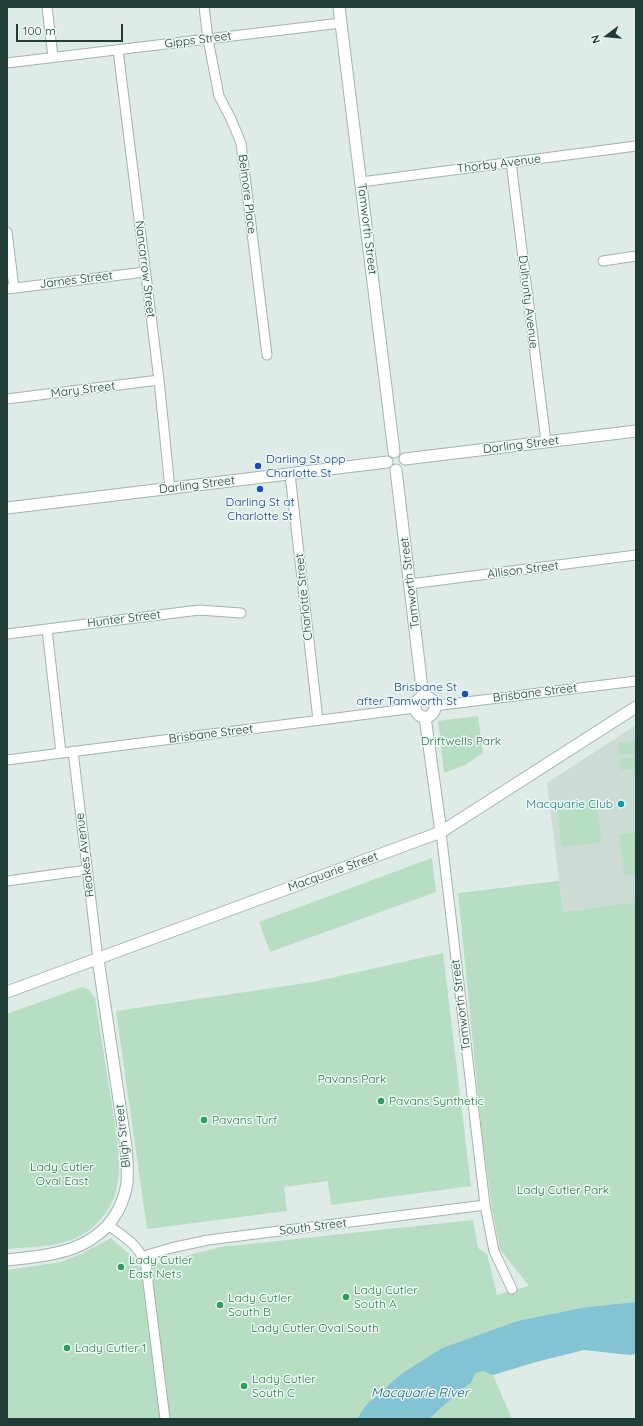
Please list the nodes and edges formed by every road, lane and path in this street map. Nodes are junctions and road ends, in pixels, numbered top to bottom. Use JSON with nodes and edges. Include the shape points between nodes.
{"nodes":[{"id":1,"x":47,"y":7,"type":"edge"},
{"id":2,"x":204,"y":7,"type":"edge"},
{"id":3,"x":339,"y":7,"type":"edge"},
{"id":4,"x":341,"y":23,"type":"junction"},
{"id":5,"x":208,"y":39,"type":"junction"},
{"id":6,"x":118,"y":50,"type":"junction"},
{"id":7,"x":53,"y":57,"type":"junction"},
{"id":8,"x":7,"y":63,"type":"edge"},
{"id":9,"x":636,"y":146,"type":"edge"},
{"id":10,"x":511,"y":162,"type":"junction"},
{"id":11,"x":361,"y":182,"type":"junction"},
{"id":12,"x":7,"y":232,"type":"edge"},
{"id":13,"x":636,"y":256,"type":"edge"},
{"id":14,"x":603,"y":261,"type":"dead end"},
{"id":15,"x":145,"y":272,"type":"junction"},
{"id":16,"x":10,"y":289,"type":"edge"},
{"id":17,"x":267,"y":355,"type":"dead end"},
{"id":18,"x":158,"y":380,"type":"junction"},
{"id":19,"x":7,"y":399,"type":"edge"},
{"id":20,"x":636,"y":431,"type":"edge"},
{"id":21,"x":546,"y":442,"type":"junction"},
{"id":22,"x":394,"y":452,"type":"junction"},
{"id":23,"x":405,"y":459,"type":"junction"},
{"id":24,"x":387,"y":462,"type":"junction"},
{"id":25,"x":396,"y":470,"type":"junction"},
{"id":26,"x":290,"y":474,"type":"junction"},
{"id":27,"x":170,"y":488,"type":"junction"},
{"id":28,"x":7,"y":508,"type":"edge"},
{"id":29,"x":636,"y":555,"type":"edge"},
{"id":30,"x":410,"y":584,"type":"junction"},
{"id":31,"x":241,"y":612,"type":"dead end"},
{"id":32,"x":47,"y":629,"type":"junction"},
{"id":33,"x":7,"y":634,"type":"edge"},
{"id":34,"x":636,"y":681,"type":"edge"},
{"id":35,"x":423,"y":697,"type":"junction"},
{"id":36,"x":434,"y":706,"type":"junction"},
{"id":37,"x":636,"y":707,"type":"edge"},
{"id":38,"x":415,"y":708,"type":"junction"},
{"id":39,"x":425,"y":717,"type":"junction"},
{"id":40,"x":318,"y":720,"type":"junction"},
{"id":41,"x":73,"y":751,"type":"junction"},
{"id":42,"x":61,"y":753,"type":"junction"},
{"id":43,"x":7,"y":760,"type":"edge"},
{"id":44,"x":441,"y":832,"type":"junction"},
{"id":45,"x":87,"y":870,"type":"junction"},
{"id":46,"x":7,"y":881,"type":"edge"},
{"id":47,"x":98,"y":958,"type":"junction"},
{"id":48,"x":7,"y":992,"type":"edge"},
{"id":49,"x":485,"y":1205,"type":"junction"},
{"id":50,"x":108,"y":1225,"type":"junction"},
{"id":51,"x":144,"y":1256,"type":"junction"},
{"id":52,"x":7,"y":1260,"type":"edge"},
{"id":53,"x":512,"y":1289,"type":"dead end"},
{"id":54,"x":165,"y":1419,"type":"edge"}],
"edges":[{"from":1,"to":7,"type":"street"},
{"from":2,"to":5,"type":"street","name":"Belmore Place"},
{"from":3,"to":4,"type":"street","name":"Tamworth Street"},
{"from":4,"to":5,"type":"street","name":"Gipps Street"},
{"from":4,"to":11,"type":"street","name":"Tamworth Street"},
{"from":5,"to":6,"type":"street","name":"Gipps Street"},
{"from":5,"to":17,"type":"street","name":"Belmore Place","via":[[218,96],[241,143]]},
{"from":6,"to":7,"type":"street","name":"Gipps Street"},
{"from":6,"to":15,"type":"street","name":"Nancarrow Street"},
{"from":7,"to":8,"type":"street","name":"Gipps Street"},
{"from":9,"to":10,"type":"street","name":"Thorby Avenue"},
{"from":10,"to":11,"type":"street","name":"Thorby Avenue"},
{"from":10,"to":21,"type":"street","name":"Dulhunty Avenue"},
{"from":11,"to":22,"type":"street","name":"Tamworth Street"},
{"from":12,"to":16,"type":"street"},
{"from":13,"to":14,"type":"street"},
{"from":15,"to":16,"type":"street","name":"James Street"},
{"from":15,"to":18,"type":"street","name":"Nancarrow Street"},
{"from":18,"to":19,"type":"street","name":"Mary Street"},
{"from":18,"to":27,"type":"street","name":"Nancarrow Street"},
{"from":20,"to":21,"type":"street","name":"Darling Street"},
{"from":21,"to":23,"type":"street","name":"Darling Street"},
{"from":22,"to":23,"type":"street","via":[[400,452]]},
{"from":22,"to":24,"type":"street","via":[[389,454]]},
{"from":23,"to":25,"type":"street","via":[[402,468]]},
{"from":24,"to":25,"type":"street","via":[[391,469]]},
{"from":24,"to":26,"type":"street","name":"Darling Street"},
{"from":25,"to":30,"type":"street","name":"Tamworth Street"},
{"from":26,"to":27,"type":"street","name":"Darling Street"},
{"from":26,"to":40,"type":"street","name":"Charlotte Street"},
{"from":27,"to":28,"type":"street","name":"Darling Street"},
{"from":29,"to":30,"type":"street","name":"Allison Street"},
{"from":30,"to":35,"type":"street","name":"Tamworth Street"},
{"from":31,"to":32,"type":"street","name":"Hunter Street","via":[[199,610]]},
{"from":32,"to":33,"type":"street","name":"Hunter Street"},
{"from":32,"to":42,"type":"street"},
{"from":34,"to":36,"type":"street","name":"Brisbane Street"},
{"from":35,"to":36,"type":"street","via":[[430,698]]},
{"from":35,"to":38,"type":"street","via":[[418,700]]},
{"from":36,"to":39,"type":"street","via":[[433,712]]},
{"from":37,"to":44,"type":"street","name":"Macquarie Street"},
{"from":38,"to":39,"type":"street"},
{"from":38,"to":40,"type":"street","name":"Brisbane Street"},
{"from":39,"to":44,"type":"street","name":"Tamworth Street"},
{"from":40,"to":41,"type":"street","name":"Brisbane Street"},
{"from":41,"to":42,"type":"street","name":"Brisbane Street"},
{"from":41,"to":45,"type":"street","name":"Reakes Avenue"},
{"from":42,"to":43,"type":"street","name":"Brisbane Street"},
{"from":44,"to":47,"type":"street","name":"Macquarie Street"},
{"from":44,"to":49,"type":"street","name":"Tamworth Street"},
{"from":45,"to":46,"type":"street"},
{"from":45,"to":47,"type":"street","name":"Reakes Avenue"},
{"from":47,"to":48,"type":"street","name":"Macquarie Street"},
{"from":47,"to":50,"type":"street","name":"Bligh Street","via":[[128,1166],[123,1200]]},
{"from":49,"to":51,"type":"street","name":"South Street","via":[[208,1240]]},
{"from":49,"to":53,"type":"street","name":"Tamworth Street","via":[[494,1251]]},
{"from":50,"to":51,"type":"street","via":[[130,1241]]},
{"from":50,"to":52,"type":"street","name":"Bligh Street","via":[[92,1239],[67,1251]]},
{"from":51,"to":54,"type":"street"}]}
